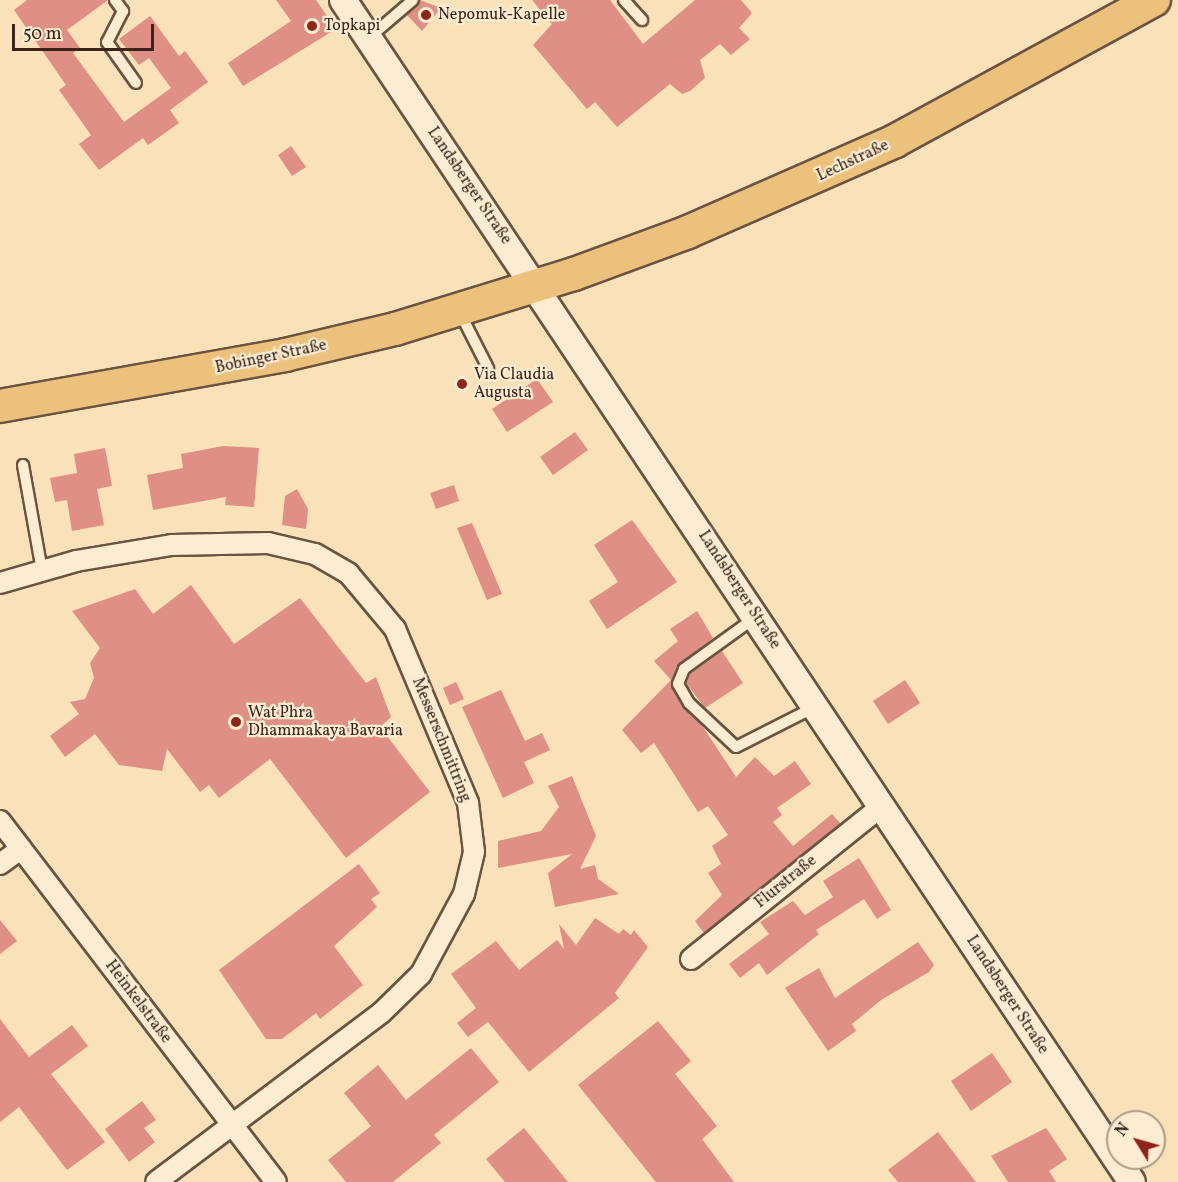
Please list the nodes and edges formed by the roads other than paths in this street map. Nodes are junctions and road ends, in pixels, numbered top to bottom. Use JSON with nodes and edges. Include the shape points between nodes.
{"nodes":[{"id":1,"x":116,"y":0,"type":"edge"},
{"id":2,"x":343,"y":0,"type":"edge"},
{"id":3,"x":413,"y":0,"type":"edge"},
{"id":4,"x":624,"y":0,"type":"edge"},
{"id":5,"x":1154,"y":0,"type":"edge"},
{"id":6,"x":642,"y":20,"type":"dead end"},
{"id":7,"x":371,"y":36,"type":"junction"},
{"id":8,"x":136,"y":83,"type":"dead end"},
{"id":9,"x":537,"y":286,"type":"junction"},
{"id":10,"x":459,"y":310,"type":"junction"},
{"id":11,"x":488,"y":368,"type":"dead end"},
{"id":12,"x":0,"y":406,"type":"edge"},
{"id":13,"x":23,"y":465,"type":"dead end"},
{"id":14,"x":42,"y":571,"type":"junction"},
{"id":15,"x":0,"y":583,"type":"edge"},
{"id":16,"x":756,"y":617,"type":"junction"},
{"id":17,"x":816,"y":707,"type":"junction"},
{"id":18,"x":882,"y":806,"type":"junction"},
{"id":19,"x":0,"y":821,"type":"edge"},
{"id":20,"x":21,"y":849,"type":"junction"},
{"id":21,"x":0,"y":864,"type":"edge"},
{"id":22,"x":691,"y":959,"type":"dead end"},
{"id":23,"x":231,"y":1125,"type":"junction"},
{"id":24,"x":156,"y":1182,"type":"edge"},
{"id":25,"x":276,"y":1182,"type":"edge"},
{"id":26,"x":1132,"y":1182,"type":"edge"}],
"edges":[{"from":1,"to":8,"type":"lane","via":[[123,11],[107,42]]},
{"from":2,"to":7,"type":"street","name":"Landsberger Straße"},
{"from":3,"to":7,"type":"lane"},
{"from":4,"to":6,"type":"lane"},
{"from":5,"to":9,"type":"main road","name":"Lechstraße","via":[[854,161],[688,232]]},
{"from":7,"to":9,"type":"street","name":"Landsberger Straße"},
{"from":9,"to":10,"type":"main road","name":"Bobinger Straße"},
{"from":9,"to":16,"type":"street","name":"Landsberger Straße"},
{"from":10,"to":11,"type":"lane"},
{"from":10,"to":12,"type":"main road","name":"Bobinger Straße","via":[[182,376]]},
{"from":13,"to":14,"type":"lane"},
{"from":14,"to":15,"type":"street","name":"Messerschmittring"},
{"from":14,"to":23,"type":"street","name":"Messerschmittring","via":[[172,545],[268,543],[315,554],[349,574],[395,629],[468,803],[474,852],[464,894],[421,974],[381,1012]]},
{"from":16,"to":17,"type":"street","name":"Landsberger Straße"},
{"from":16,"to":17,"type":"lane","via":[[684,669],[678,684],[689,703],[736,747]]},
{"from":17,"to":18,"type":"street","name":"Landsberger Straße"},
{"from":18,"to":22,"type":"street","name":"Flurstraße"},
{"from":18,"to":26,"type":"street","name":"Landsberger Straße"},
{"from":19,"to":20,"type":"street","name":"Heinkelstraße"},
{"from":20,"to":21,"type":"street"},
{"from":20,"to":23,"type":"street","name":"Heinkelstraße"},
{"from":23,"to":24,"type":"street","name":"Messerschmittring"},
{"from":23,"to":25,"type":"street","name":"Heinkelstraße"}]}
